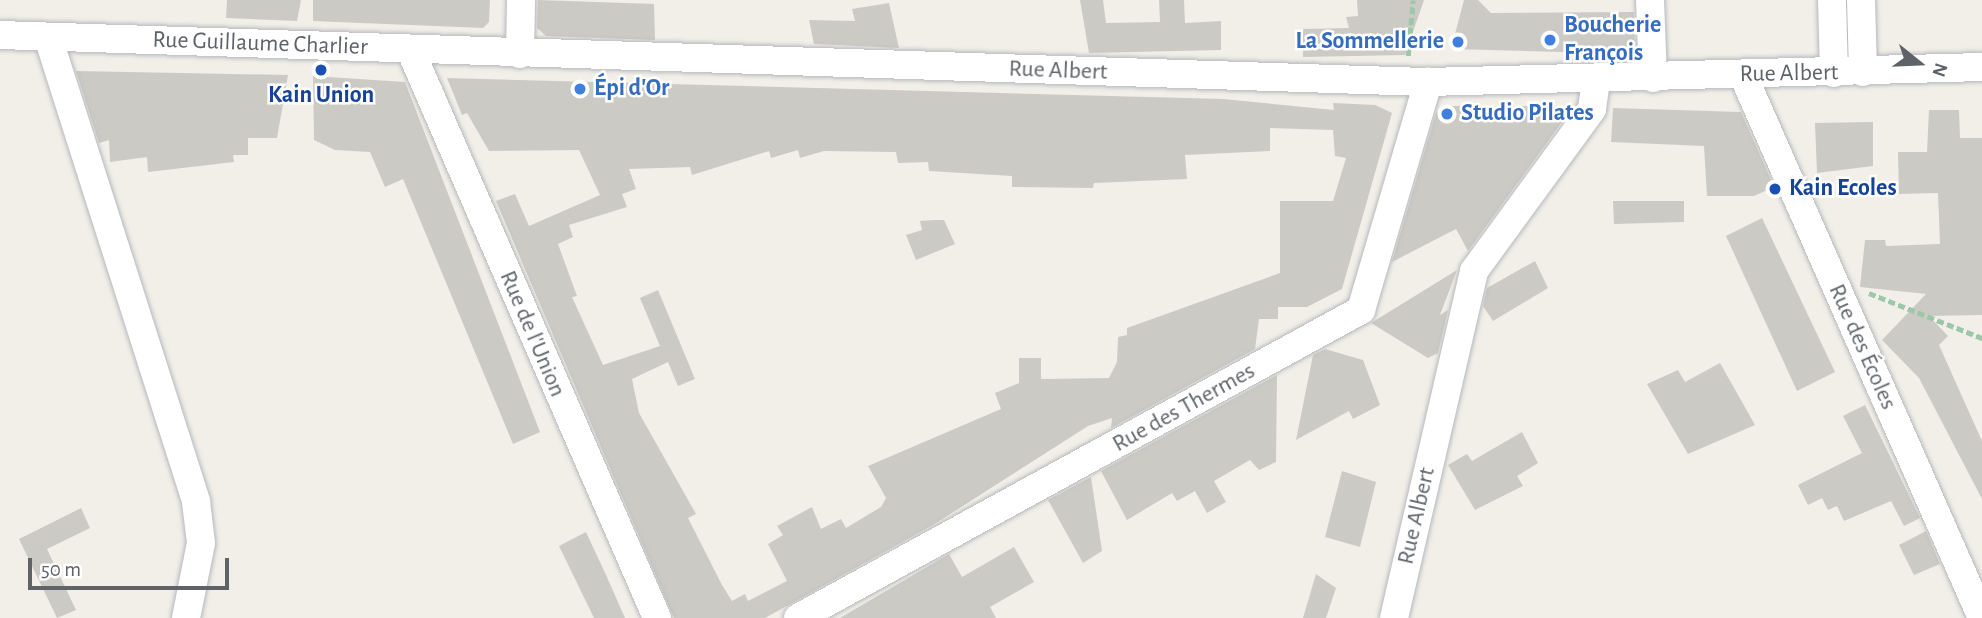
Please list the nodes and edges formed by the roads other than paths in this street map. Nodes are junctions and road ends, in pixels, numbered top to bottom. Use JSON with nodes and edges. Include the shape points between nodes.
{"nodes":[{"id":1,"x":521,"y":0,"type":"edge"},
{"id":2,"x":1650,"y":0,"type":"edge"},
{"id":3,"x":1832,"y":0,"type":"edge"},
{"id":4,"x":1861,"y":0,"type":"edge"},
{"id":5,"x":0,"y":35,"type":"edge"},
{"id":6,"x":48,"y":37,"type":"junction"},
{"id":7,"x":410,"y":49,"type":"junction"},
{"id":8,"x":520,"y":54,"type":"junction"},
{"id":9,"x":1982,"y":67,"type":"edge"},
{"id":10,"x":1863,"y":72,"type":"junction"},
{"id":11,"x":1834,"y":73,"type":"junction"},
{"id":12,"x":1744,"y":75,"type":"junction"},
{"id":13,"x":1653,"y":78,"type":"junction"},
{"id":14,"x":1596,"y":80,"type":"junction"},
{"id":15,"x":1417,"y":82,"type":"junction"},
{"id":16,"x":186,"y":618,"type":"edge"},
{"id":17,"x":657,"y":618,"type":"edge"},
{"id":18,"x":798,"y":618,"type":"edge"},
{"id":19,"x":1394,"y":618,"type":"edge"},
{"id":20,"x":1982,"y":618,"type":"edge"}],
"edges":[{"from":1,"to":8,"type":"street"},
{"from":2,"to":13,"type":"street"},
{"from":3,"to":11,"type":"street"},
{"from":4,"to":10,"type":"street"},
{"from":5,"to":6,"type":"street","name":"Rue Guillaume Charlier"},
{"from":6,"to":7,"type":"street","name":"Rue Guillaume Charlier"},
{"from":6,"to":16,"type":"street","via":[[195,502],[201,543]]},
{"from":7,"to":8,"type":"street","name":"Rue Guillaume Charlier"},
{"from":7,"to":17,"type":"street","name":"Rue de l'Union"},
{"from":8,"to":15,"type":"street","name":"Rue Albert"},
{"from":9,"to":10,"type":"street","name":"Rue Albert"},
{"from":10,"to":11,"type":"street","name":"Rue Albert"},
{"from":11,"to":12,"type":"street","name":"Rue Albert"},
{"from":12,"to":13,"type":"street","name":"Rue Albert"},
{"from":12,"to":20,"type":"street","name":"Rue des Écoles"},
{"from":13,"to":14,"type":"street","name":"Rue Albert"},
{"from":14,"to":15,"type":"street","name":"Rue Albert"},
{"from":14,"to":19,"type":"street","name":"Rue Albert","via":[[1592,110],[1474,271]]},
{"from":15,"to":18,"type":"street","name":"Rue des Thermes","via":[[1361,310]]}]}
